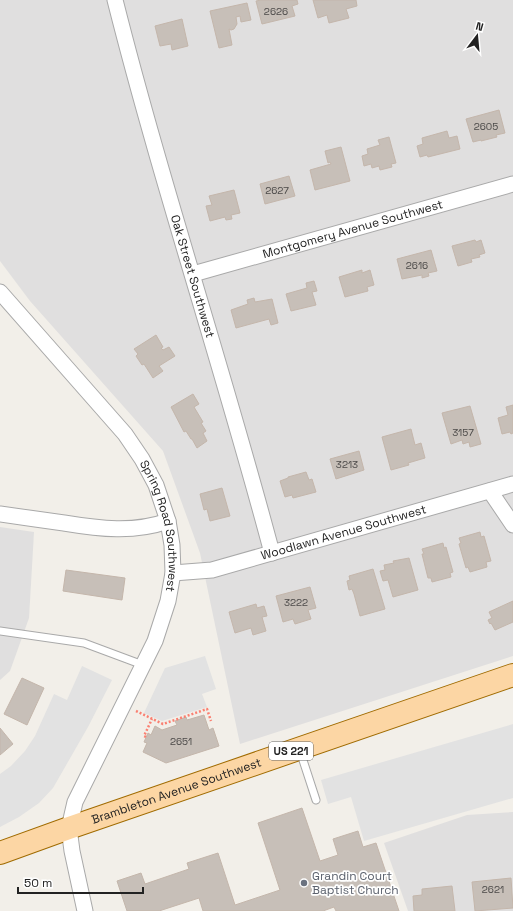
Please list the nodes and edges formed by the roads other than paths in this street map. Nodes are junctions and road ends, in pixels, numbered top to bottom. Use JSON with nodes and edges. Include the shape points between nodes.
{"nodes":[{"id":1,"x":115,"y":0,"type":"edge"},
{"id":2,"x":513,"y":184,"type":"edge"},
{"id":3,"x":193,"y":274,"type":"junction"},
{"id":4,"x":0,"y":292,"type":"edge"},
{"id":5,"x":513,"y":484,"type":"edge"},
{"id":6,"x":490,"y":491,"type":"junction"},
{"id":7,"x":0,"y":514,"type":"edge"},
{"id":8,"x":168,"y":521,"type":"junction"},
{"id":9,"x":513,"y":525,"type":"edge"},
{"id":10,"x":272,"y":553,"type":"junction"},
{"id":11,"x":173,"y":573,"type":"junction"},
{"id":12,"x":0,"y":631,"type":"edge"},
{"id":13,"x":143,"y":666,"type":"junction"},
{"id":14,"x":513,"y":675,"type":"edge"},
{"id":15,"x":299,"y":748,"type":"junction"},
{"id":16,"x":316,"y":800,"type":"dead end"},
{"id":17,"x":69,"y":828,"type":"junction"},
{"id":18,"x":0,"y":853,"type":"edge"},
{"id":19,"x":85,"y":911,"type":"edge"}],
"edges":[{"from":1,"to":3,"type":"street","name":"Oak Street Southwest","via":[[131,64]]},
{"from":2,"to":3,"type":"street","name":"Montgomery Avenue Southwest"},
{"from":3,"to":10,"type":"street","name":"Oak Street Southwest"},
{"from":4,"to":8,"type":"street","name":"Spring Road Southwest","via":[[125,434],[156,484]]},
{"from":5,"to":6,"type":"street","name":"Woodlawn Avenue Southwest"},
{"from":6,"to":9,"type":"street"},
{"from":6,"to":10,"type":"street","name":"Woodlawn Avenue Southwest"},
{"from":7,"to":8,"type":"street","via":[[123,530],[145,528]]},
{"from":8,"to":11,"type":"street","name":"Spring Road Southwest"},
{"from":10,"to":11,"type":"street","name":"Woodlawn Avenue Southwest","via":[[212,570]]},
{"from":11,"to":13,"type":"street","name":"Spring Road Southwest","via":[[168,601],[155,641]]},
{"from":12,"to":13,"type":"lane","via":[[84,643]]},
{"from":13,"to":17,"type":"street","name":"Spring Road Southwest","via":[[79,793]]},
{"from":14,"to":15,"type":"main road","name":"Brambleton Avenue Southwest","number":"US 221"},
{"from":15,"to":16,"type":"lane"},
{"from":15,"to":17,"type":"main road","name":"Brambleton Avenue Southwest","number":"US 221"},
{"from":17,"to":18,"type":"main road","name":"Brambleton Avenue Southwest","number":"US 221"},
{"from":17,"to":19,"type":"street","name":"Spring Road Southwest"}]}
